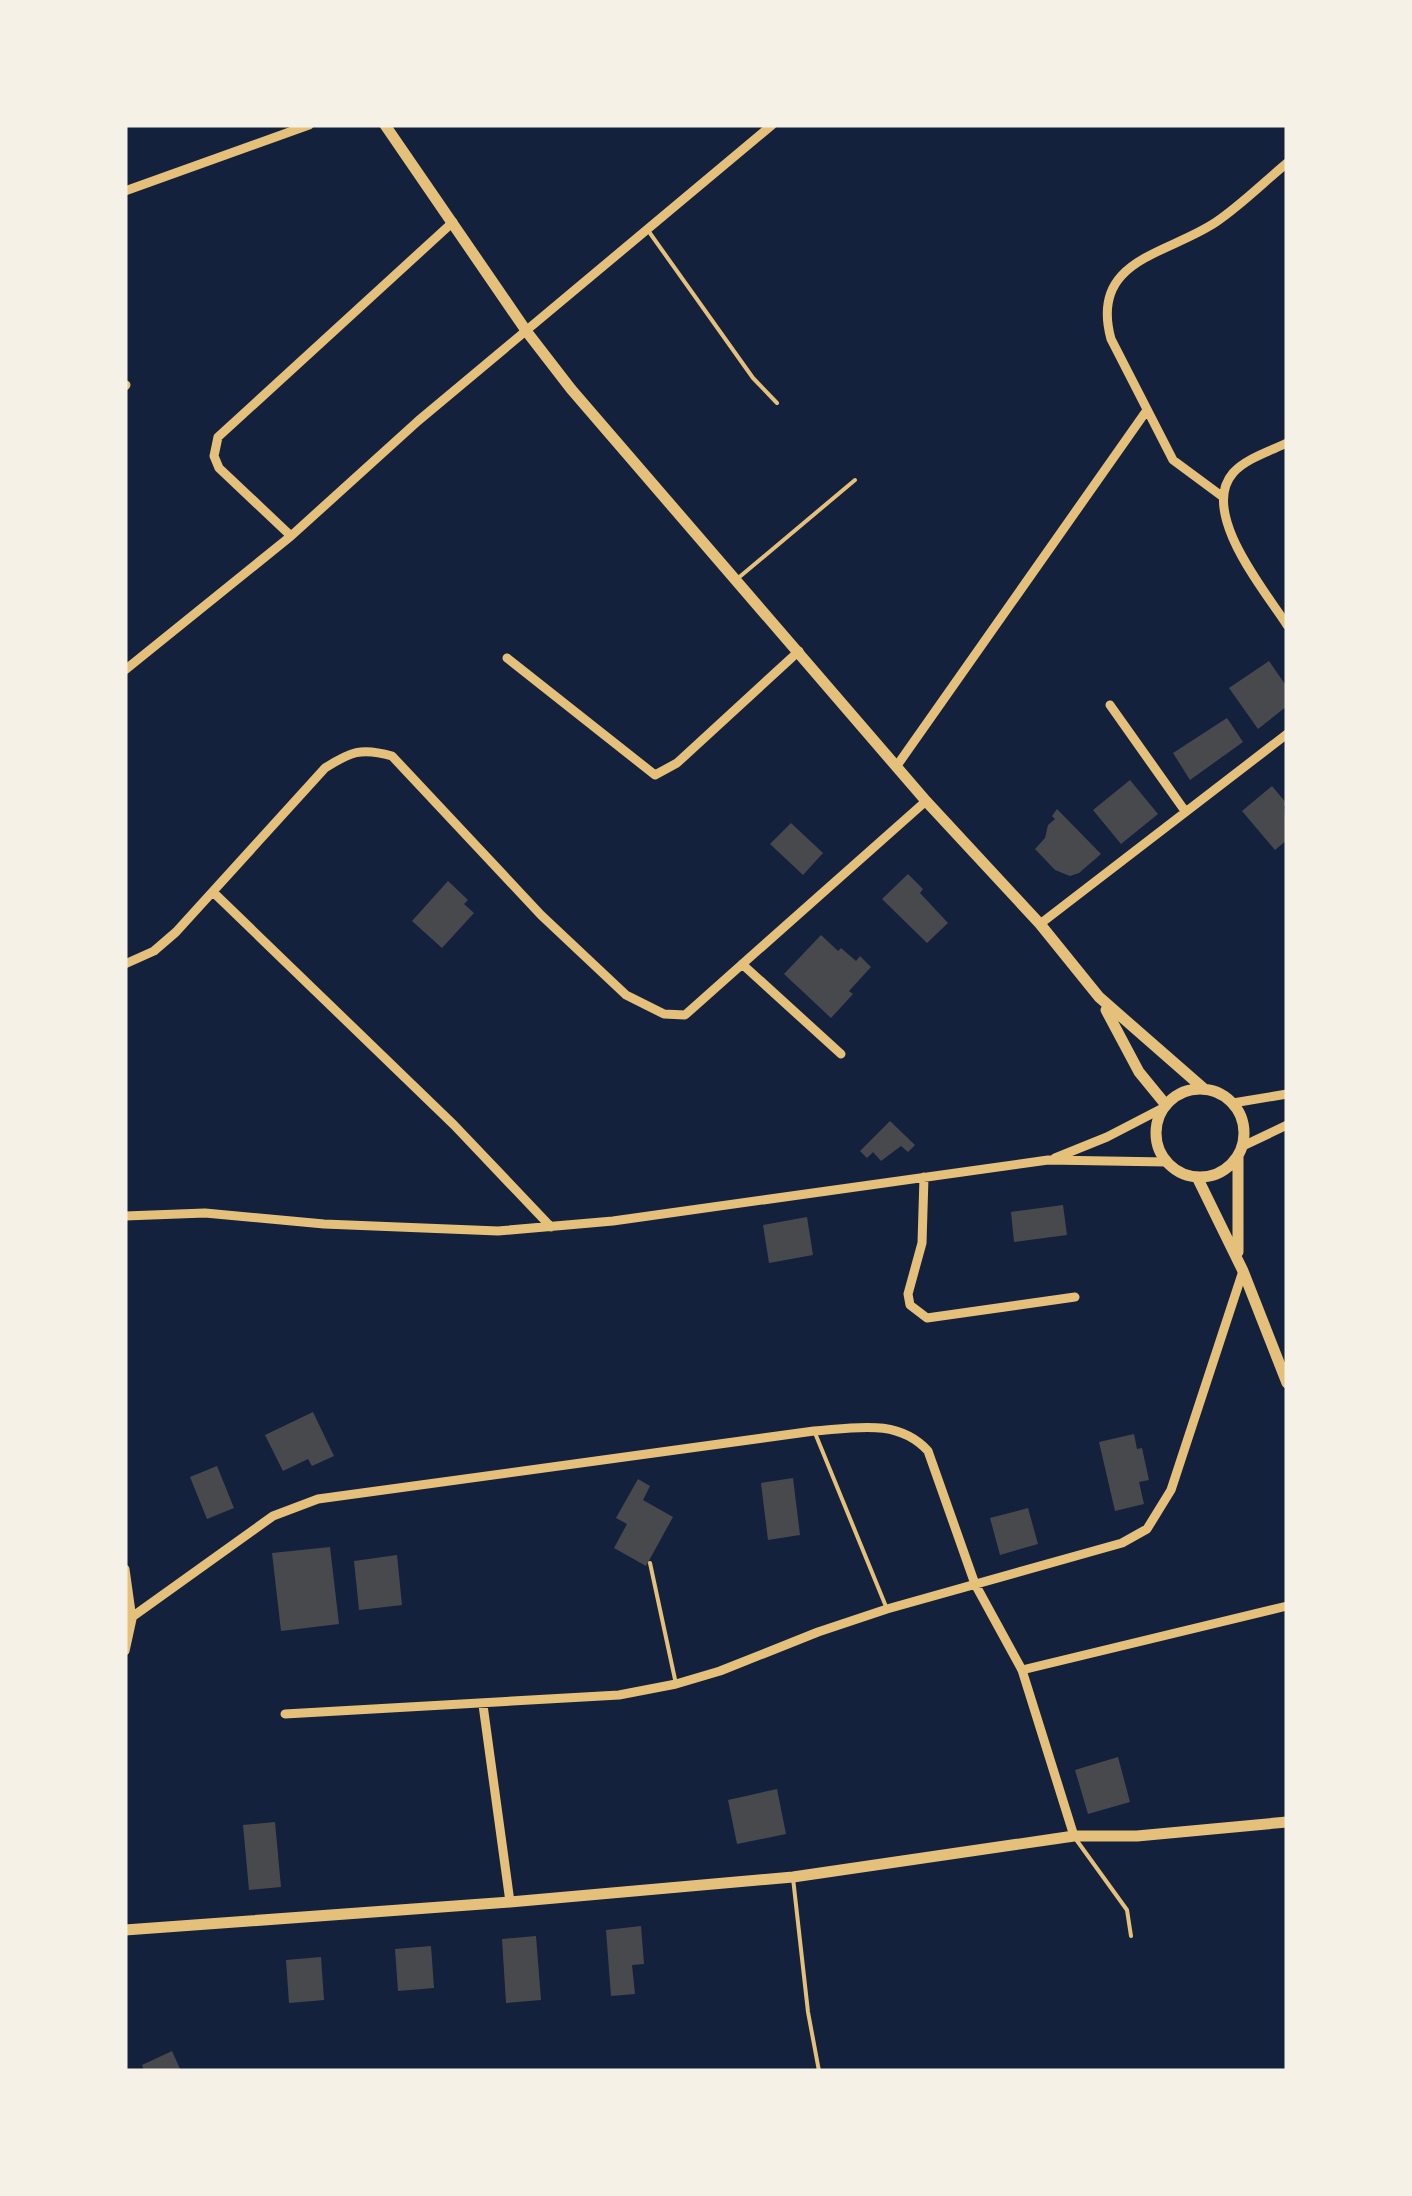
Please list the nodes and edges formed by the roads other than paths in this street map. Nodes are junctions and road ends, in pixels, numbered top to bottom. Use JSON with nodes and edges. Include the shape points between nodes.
{"nodes":[{"id":1,"x":310,"y":125,"type":"edge"},
{"id":2,"x":385,"y":125,"type":"edge"},
{"id":3,"x":772,"y":125,"type":"edge"},
{"id":4,"x":1287,"y":163,"type":"edge"},
{"id":5,"x":125,"y":191,"type":"edge"},
{"id":6,"x":453,"y":222,"type":"junction"},
{"id":7,"x":647,"y":230,"type":"junction"},
{"id":8,"x":526,"y":332,"type":"junction"},
{"id":9,"x":777,"y":404,"type":"dead end"},
{"id":10,"x":1147,"y":410,"type":"junction"},
{"id":11,"x":1287,"y":443,"type":"edge"},
{"id":12,"x":855,"y":480,"type":"dead end"},
{"id":13,"x":1223,"y":497,"type":"junction"},
{"id":14,"x":291,"y":536,"type":"junction"},
{"id":15,"x":737,"y":579,"type":"junction"},
{"id":16,"x":1287,"y":625,"type":"edge"},
{"id":17,"x":798,"y":652,"type":"junction"},
{"id":18,"x":507,"y":658,"type":"dead end"},
{"id":19,"x":125,"y":670,"type":"edge"},
{"id":20,"x":1110,"y":705,"type":"dead end"},
{"id":21,"x":1287,"y":734,"type":"edge"},
{"id":22,"x":896,"y":766,"type":"junction"},
{"id":23,"x":926,"y":801,"type":"junction"},
{"id":24,"x":1185,"y":811,"type":"junction"},
{"id":25,"x":213,"y":892,"type":"junction"},
{"id":26,"x":1040,"y":924,"type":"junction"},
{"id":27,"x":125,"y":964,"type":"edge"},
{"id":28,"x":742,"y":964,"type":"junction"},
{"id":29,"x":1099,"y":997,"type":"junction"},
{"id":30,"x":840,"y":1054,"type":"dead end"},
{"id":31,"x":1202,"y":1088,"type":"junction"},
{"id":32,"x":1287,"y":1094,"type":"edge"},
{"id":33,"x":1233,"y":1103,"type":"junction"},
{"id":34,"x":1164,"y":1106,"type":"junction"},
{"id":35,"x":1287,"y":1125,"type":"edge"},
{"id":36,"x":1240,"y":1152,"type":"junction"},
{"id":37,"x":1048,"y":1160,"type":"junction"},
{"id":38,"x":1167,"y":1162,"type":"junction"},
{"id":39,"x":924,"y":1177,"type":"junction"},
{"id":40,"x":1198,"y":1177,"type":"junction"},
{"id":41,"x":125,"y":1216,"type":"edge"},
{"id":42,"x":551,"y":1227,"type":"junction"},
{"id":43,"x":1241,"y":1266,"type":"junction"},
{"id":44,"x":1075,"y":1297,"type":"dead end"},
{"id":45,"x":1287,"y":1384,"type":"edge"},
{"id":46,"x":814,"y":1431,"type":"junction"},
{"id":47,"x":650,"y":1563,"type":"dead end"},
{"id":48,"x":125,"y":1569,"type":"edge"},
{"id":49,"x":975,"y":1584,"type":"junction"},
{"id":50,"x":1287,"y":1606,"type":"edge"},
{"id":51,"x":887,"y":1610,"type":"junction"},
{"id":52,"x":129,"y":1620,"type":"edge"},
{"id":53,"x":125,"y":1652,"type":"edge"},
{"id":54,"x":1022,"y":1670,"type":"junction"},
{"id":55,"x":676,"y":1684,"type":"junction"},
{"id":56,"x":483,"y":1705,"type":"junction"},
{"id":57,"x":285,"y":1714,"type":"dead end"},
{"id":58,"x":1287,"y":1822,"type":"edge"},
{"id":59,"x":1074,"y":1836,"type":"junction"},
{"id":60,"x":793,"y":1877,"type":"junction"},
{"id":61,"x":510,"y":1902,"type":"junction"},
{"id":62,"x":125,"y":1930,"type":"edge"},
{"id":63,"x":1131,"y":1936,"type":"dead end"},
{"id":64,"x":819,"y":2071,"type":"edge"}],
"edges":[{"from":1,"to":5,"type":"street"},
{"from":2,"to":6,"type":"street"},
{"from":3,"to":7,"type":"street"},
{"from":4,"to":10,"type":"street","via":[[1215,223],[1134,264],[1114,282],[1105,318]]},
{"from":6,"to":8,"type":"street"},
{"from":6,"to":14,"type":"street","via":[[218,437],[219,468]]},
{"from":7,"to":8,"type":"street"},
{"from":7,"to":9,"type":"lane"},
{"from":8,"to":14,"type":"street"},
{"from":8,"to":15,"type":"street"},
{"from":10,"to":13,"type":"street","via":[[1173,460]]},
{"from":10,"to":22,"type":"street"},
{"from":11,"to":13,"type":"street","via":[[1236,469]]},
{"from":12,"to":15,"type":"lane"},
{"from":13,"to":16,"type":"street","via":[[1234,543]]},
{"from":14,"to":19,"type":"street"},
{"from":15,"to":17,"type":"street"},
{"from":17,"to":18,"type":"street","via":[[678,763],[655,774]]},
{"from":17,"to":22,"type":"street"},
{"from":20,"to":24,"type":"street"},
{"from":21,"to":24,"type":"street"},
{"from":22,"to":23,"type":"street"},
{"from":23,"to":26,"type":"street"},
{"from":23,"to":28,"type":"street"},
{"from":24,"to":26,"type":"street"},
{"from":25,"to":27,"type":"street","via":[[154,951]]},
{"from":25,"to":28,"type":"street","via":[[325,768],[348,753],[373,750],[410,772],[541,915],[626,995],[664,1014],[685,1014]]},
{"from":25,"to":42,"type":"street"},
{"from":26,"to":29,"type":"street"},
{"from":28,"to":30,"type":"street"},
{"from":29,"to":31,"type":"street"},
{"from":29,"to":34,"type":"street"},
{"from":31,"to":33,"type":"street"},
{"from":31,"to":34,"type":"street"},
{"from":32,"to":33,"type":"street"},
{"from":33,"to":36,"type":"street","via":[[1244,1123]]},
{"from":34,"to":37,"type":"street"},
{"from":34,"to":38,"type":"street","via":[[1157,1142]]},
{"from":35,"to":36,"type":"street"},
{"from":36,"to":40,"type":"street","via":[[1220,1172]]},
{"from":36,"to":43,"type":"street"},
{"from":37,"to":38,"type":"street"},
{"from":37,"to":39,"type":"street"},
{"from":38,"to":40,"type":"street"},
{"from":39,"to":42,"type":"street"},
{"from":39,"to":44,"type":"street","via":[[922,1243],[908,1294],[917,1314],[927,1318]]},
{"from":40,"to":43,"type":"street"},
{"from":41,"to":42,"type":"street","via":[[205,1214],[435,1230]]},
{"from":43,"to":45,"type":"street"},
{"from":43,"to":49,"type":"street","via":[[1171,1490],[1148,1530]]},
{"from":46,"to":49,"type":"street","via":[[895,1429],[915,1437],[940,1479]]},
{"from":46,"to":51,"type":"lane"},
{"from":46,"to":52,"type":"street","via":[[318,1499],[273,1516]]},
{"from":47,"to":55,"type":"lane"},
{"from":48,"to":52,"type":"street"},
{"from":49,"to":51,"type":"street"},
{"from":49,"to":54,"type":"street"},
{"from":50,"to":54,"type":"street"},
{"from":51,"to":55,"type":"street"},
{"from":52,"to":53,"type":"street"},
{"from":54,"to":59,"type":"street"},
{"from":55,"to":56,"type":"street"},
{"from":56,"to":57,"type":"street"},
{"from":56,"to":61,"type":"street"},
{"from":58,"to":59,"type":"street"},
{"from":59,"to":60,"type":"street"},
{"from":59,"to":63,"type":"lane","via":[[1127,1910]]},
{"from":60,"to":61,"type":"street"},
{"from":60,"to":64,"type":"lane"},
{"from":61,"to":62,"type":"street"}]}
